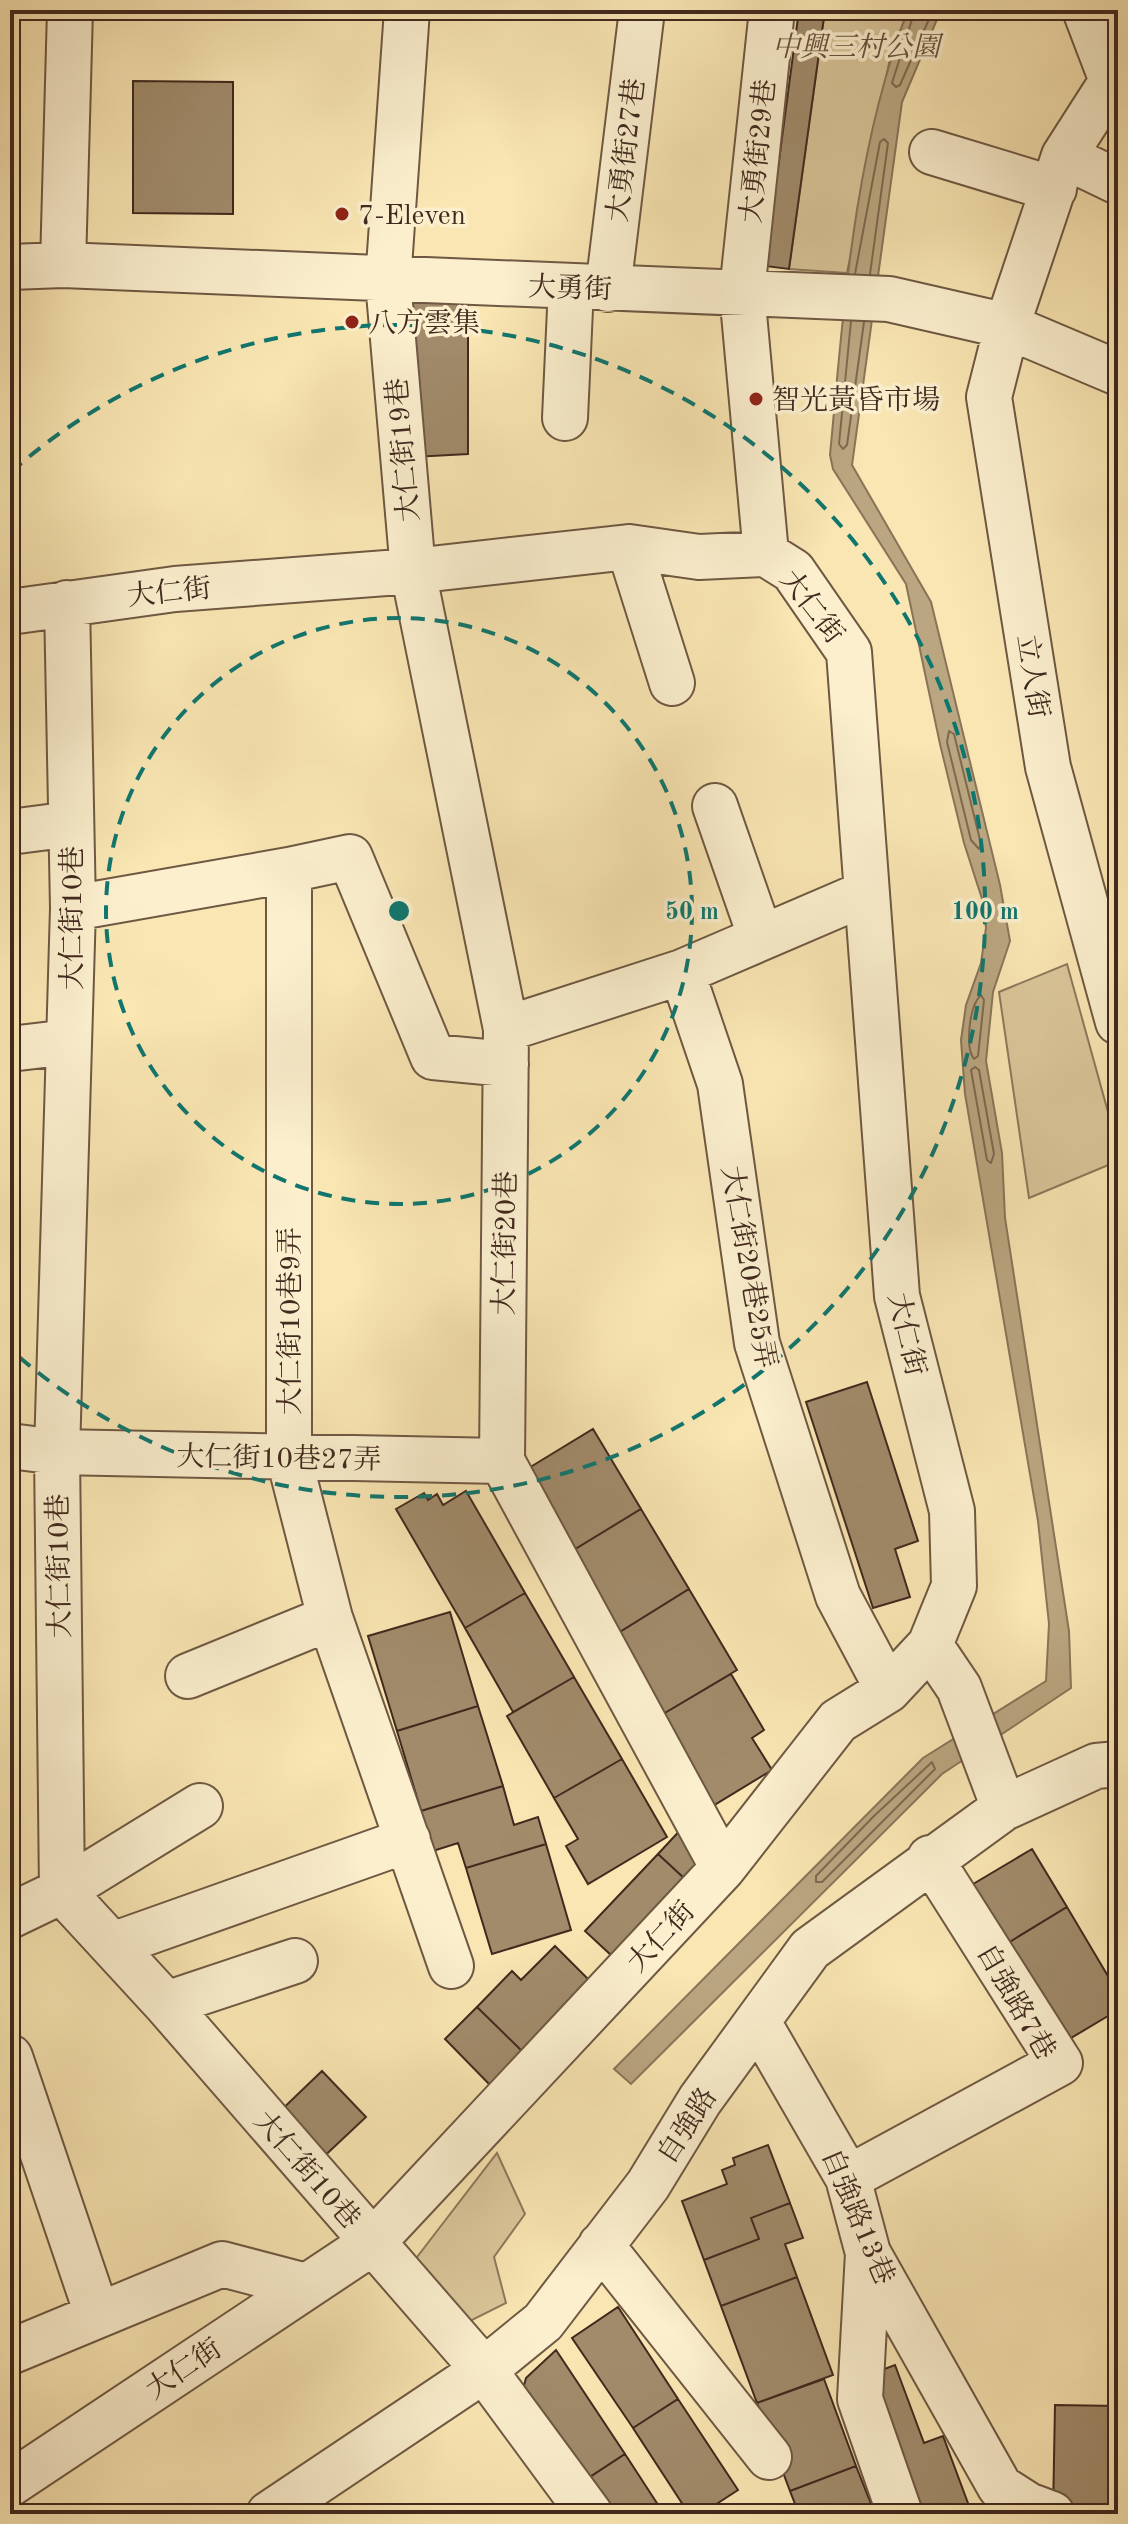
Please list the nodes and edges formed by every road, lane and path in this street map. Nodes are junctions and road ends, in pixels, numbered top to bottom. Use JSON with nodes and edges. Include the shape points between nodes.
{"nodes":[{"id":1,"x":70,"y":10,"type":"edge"},
{"id":2,"x":407,"y":10,"type":"edge"},
{"id":3,"x":642,"y":10,"type":"edge"},
{"id":4,"x":772,"y":10,"type":"edge"},
{"id":5,"x":1085,"y":10,"type":"edge"},
{"id":6,"x":1115,"y":80,"type":"edge"},
{"id":7,"x":932,"y":152,"type":"dead end"},
{"id":8,"x":1059,"y":173,"type":"junction"},
{"id":9,"x":1118,"y":182,"type":"edge"},
{"id":10,"x":63,"y":265,"type":"junction"},
{"id":11,"x":10,"y":267,"type":"edge"},
{"id":12,"x":388,"y":281,"type":"junction"},
{"id":13,"x":589,"y":288,"type":"junction"},
{"id":14,"x":742,"y":292,"type":"junction"},
{"id":15,"x":1007,"y":326,"type":"junction"},
{"id":16,"x":1118,"y":373,"type":"edge"},
{"id":17,"x":565,"y":418,"type":"dead end"},
{"id":18,"x":629,"y":547,"type":"junction"},
{"id":19,"x":766,"y":554,"type":"junction"},
{"id":20,"x":413,"y":571,"type":"junction"},
{"id":21,"x":67,"y":603,"type":"junction"},
{"id":22,"x":10,"y":612,"type":"edge"},
{"id":23,"x":672,"y":683,"type":"dead end"},
{"id":24,"x":715,"y":806,"type":"dead end"},
{"id":25,"x":71,"y":824,"type":"junction"},
{"id":26,"x":10,"y":832,"type":"edge"},
{"id":27,"x":289,"y":870,"type":"junction"},
{"id":28,"x":866,"y":893,"type":"junction"},
{"id":29,"x":73,"y":908,"type":"junction"},
{"id":30,"x":761,"y":938,"type":"junction"},
{"id":31,"x":682,"y":972,"type":"junction"},
{"id":32,"x":1118,"y":1022,"type":"edge"},
{"id":33,"x":69,"y":1042,"type":"junction"},
{"id":34,"x":506,"y":1046,"type":"junction"},
{"id":35,"x":10,"y":1049,"type":"edge"},
{"id":36,"x":10,"y":1446,"type":"edge"},
{"id":37,"x":57,"y":1452,"type":"junction"},
{"id":38,"x":289,"y":1458,"type":"junction"},
{"id":39,"x":502,"y":1461,"type":"junction"},
{"id":40,"x":330,"y":1618,"type":"junction"},
{"id":41,"x":930,"y":1645,"type":"junction"},
{"id":42,"x":188,"y":1676,"type":"dead end"},
{"id":43,"x":888,"y":1690,"type":"junction"},
{"id":44,"x":1118,"y":1764,"type":"edge"},
{"id":45,"x":200,"y":1806,"type":"dead end"},
{"id":46,"x":1004,"y":1808,"type":"junction"},
{"id":47,"x":408,"y":1840,"type":"junction"},
{"id":48,"x":930,"y":1858,"type":"junction"},
{"id":49,"x":723,"y":1868,"type":"junction"},
{"id":50,"x":62,"y":1891,"type":"junction"},
{"id":51,"x":10,"y":1916,"type":"edge"},
{"id":52,"x":112,"y":1945,"type":"junction"},
{"id":53,"x":295,"y":1961,"type":"dead end"},
{"id":54,"x":451,"y":1966,"type":"dead end"},
{"id":55,"x":166,"y":2004,"type":"junction"},
{"id":56,"x":758,"y":2022,"type":"junction"},
{"id":57,"x":10,"y":2057,"type":"edge"},
{"id":58,"x":848,"y":2178,"type":"junction"},
{"id":59,"x":372,"y":2243,"type":"junction"},
{"id":60,"x":601,"y":2245,"type":"junction"},
{"id":61,"x":868,"y":2253,"type":"junction"},
{"id":62,"x":306,"y":2286,"type":"junction"},
{"id":63,"x":97,"y":2314,"type":"junction"},
{"id":64,"x":10,"y":2352,"type":"edge"},
{"id":65,"x":484,"y":2370,"type":"junction"},
{"id":66,"x":769,"y":2457,"type":"dead end"},
{"id":67,"x":10,"y":2484,"type":"edge"},
{"id":68,"x":269,"y":2514,"type":"edge"},
{"id":69,"x":590,"y":2514,"type":"edge"},
{"id":70,"x":900,"y":2514,"type":"edge"},
{"id":71,"x":1052,"y":2514,"type":"edge"}],
"edges":[{"from":1,"to":10,"type":"street"},
{"from":2,"to":12,"type":"street","name":"大仁街19巷"},
{"from":3,"to":13,"type":"street","name":"大勇街27巷"},
{"from":4,"to":14,"type":"street","name":"大勇街29巷"},
{"from":5,"to":6,"type":"street"},
{"from":6,"to":8,"type":"street","name":"立人街"},
{"from":7,"to":8,"type":"street"},
{"from":8,"to":9,"type":"street"},
{"from":8,"to":15,"type":"street","name":"立人街"},
{"from":10,"to":11,"type":"street","name":"大勇街"},
{"from":10,"to":12,"type":"street","name":"大勇街"},
{"from":12,"to":13,"type":"street","name":"大勇街"},
{"from":12,"to":20,"type":"street","name":"大仁街19巷"},
{"from":13,"to":14,"type":"street","name":"大勇街"},
{"from":13,"to":17,"type":"street","name":"大勇街27巷"},
{"from":14,"to":15,"type":"street","name":"大勇街","via":[[889,299]]},
{"from":14,"to":19,"type":"street","name":"大勇街29巷"},
{"from":15,"to":16,"type":"street","name":"大勇街"},
{"from":15,"to":32,"type":"street","name":"立人街","via":[[989,397],[1048,767]]},
{"from":18,"to":19,"type":"street","name":"大仁街","via":[[699,557]]},
{"from":18,"to":20,"type":"street","name":"大仁街"},
{"from":18,"to":23,"type":"street"},
{"from":19,"to":28,"type":"street","name":"大仁街","via":[[793,571],[849,652]]},
{"from":20,"to":21,"type":"street","name":"大仁街"},
{"from":20,"to":34,"type":"street","name":"大仁街20巷"},
{"from":21,"to":22,"type":"street","name":"大仁街"},
{"from":21,"to":25,"type":"street","name":"大仁街10巷"},
{"from":24,"to":30,"type":"street"},
{"from":25,"to":26,"type":"street"},
{"from":25,"to":29,"type":"street","name":"大仁街10巷"},
{"from":27,"to":29,"type":"street"},
{"from":27,"to":34,"type":"street","via":[[350,857],[433,1057]]},
{"from":27,"to":38,"type":"street","name":"大仁街10巷9弄"},
{"from":28,"to":30,"type":"street"},
{"from":28,"to":41,"type":"street","name":"大仁街","via":[[897,1296],[952,1511],[954,1586]]},
{"from":29,"to":33,"type":"street","name":"大仁街10巷"},
{"from":30,"to":31,"type":"street"},
{"from":31,"to":34,"type":"street"},
{"from":31,"to":43,"type":"street","name":"大仁街20巷25弄","via":[[720,1084],[757,1343],[838,1596]]},
{"from":33,"to":35,"type":"street"},
{"from":33,"to":37,"type":"street","name":"大仁街10巷"},
{"from":34,"to":39,"type":"street","name":"大仁街20巷"},
{"from":36,"to":37,"type":"street","name":"大仁街10巷27弄"},
{"from":37,"to":38,"type":"street","name":"大仁街10巷27弄"},
{"from":37,"to":50,"type":"street","name":"大仁街10巷"},
{"from":38,"to":39,"type":"street","name":"大仁街10巷27弄"},
{"from":38,"to":40,"type":"street","name":"大仁街10巷9弄"},
{"from":39,"to":49,"type":"street","name":"大仁街20巷"},
{"from":40,"to":42,"type":"street"},
{"from":40,"to":47,"type":"street","name":"大仁街10巷9弄"},
{"from":41,"to":43,"type":"street","name":"大仁街"},
{"from":41,"to":46,"type":"street","via":[[959,1688]]},
{"from":43,"to":49,"type":"street","name":"大仁街","via":[[838,1721]]},
{"from":44,"to":46,"type":"street","name":"自強路","via":[[1096,1766]]},
{"from":45,"to":50,"type":"street"},
{"from":46,"to":48,"type":"street","name":"自強路"},
{"from":47,"to":52,"type":"street"},
{"from":47,"to":54,"type":"street","name":"大仁街10巷9弄"},
{"from":48,"to":56,"type":"street","name":"自強路","via":[[810,1949]]},
{"from":48,"to":58,"type":"street","name":"自強路7巷","via":[[1060,2063]]},
{"from":49,"to":59,"type":"street","name":"大仁街"},
{"from":50,"to":51,"type":"street"},
{"from":50,"to":52,"type":"street","name":"大仁街10巷"},
{"from":52,"to":55,"type":"street","name":"大仁街10巷"},
{"from":53,"to":55,"type":"street"},
{"from":55,"to":59,"type":"street","name":"大仁街10巷"},
{"from":56,"to":58,"type":"street","name":"自強路13巷"},
{"from":56,"to":60,"type":"street","name":"自強路"},
{"from":57,"to":63,"type":"street"},
{"from":58,"to":61,"type":"street","name":"自強路13巷"},
{"from":59,"to":62,"type":"street","name":"大仁街"},
{"from":59,"to":65,"type":"street","name":"大仁街10巷"},
{"from":60,"to":65,"type":"street","name":"自強路","via":[[543,2322]]},
{"from":60,"to":66,"type":"street"},
{"from":61,"to":70,"type":"street","via":[[860,2399]]},
{"from":61,"to":71,"type":"street","name":"自強路13巷","via":[[1000,2487]]},
{"from":62,"to":63,"type":"street","via":[[222,2264]]},
{"from":62,"to":67,"type":"street","name":"大仁街"},
{"from":63,"to":64,"type":"street"},
{"from":65,"to":68,"type":"street","name":"自強路"},
{"from":65,"to":69,"type":"street","name":"大仁街10巷"}]}
